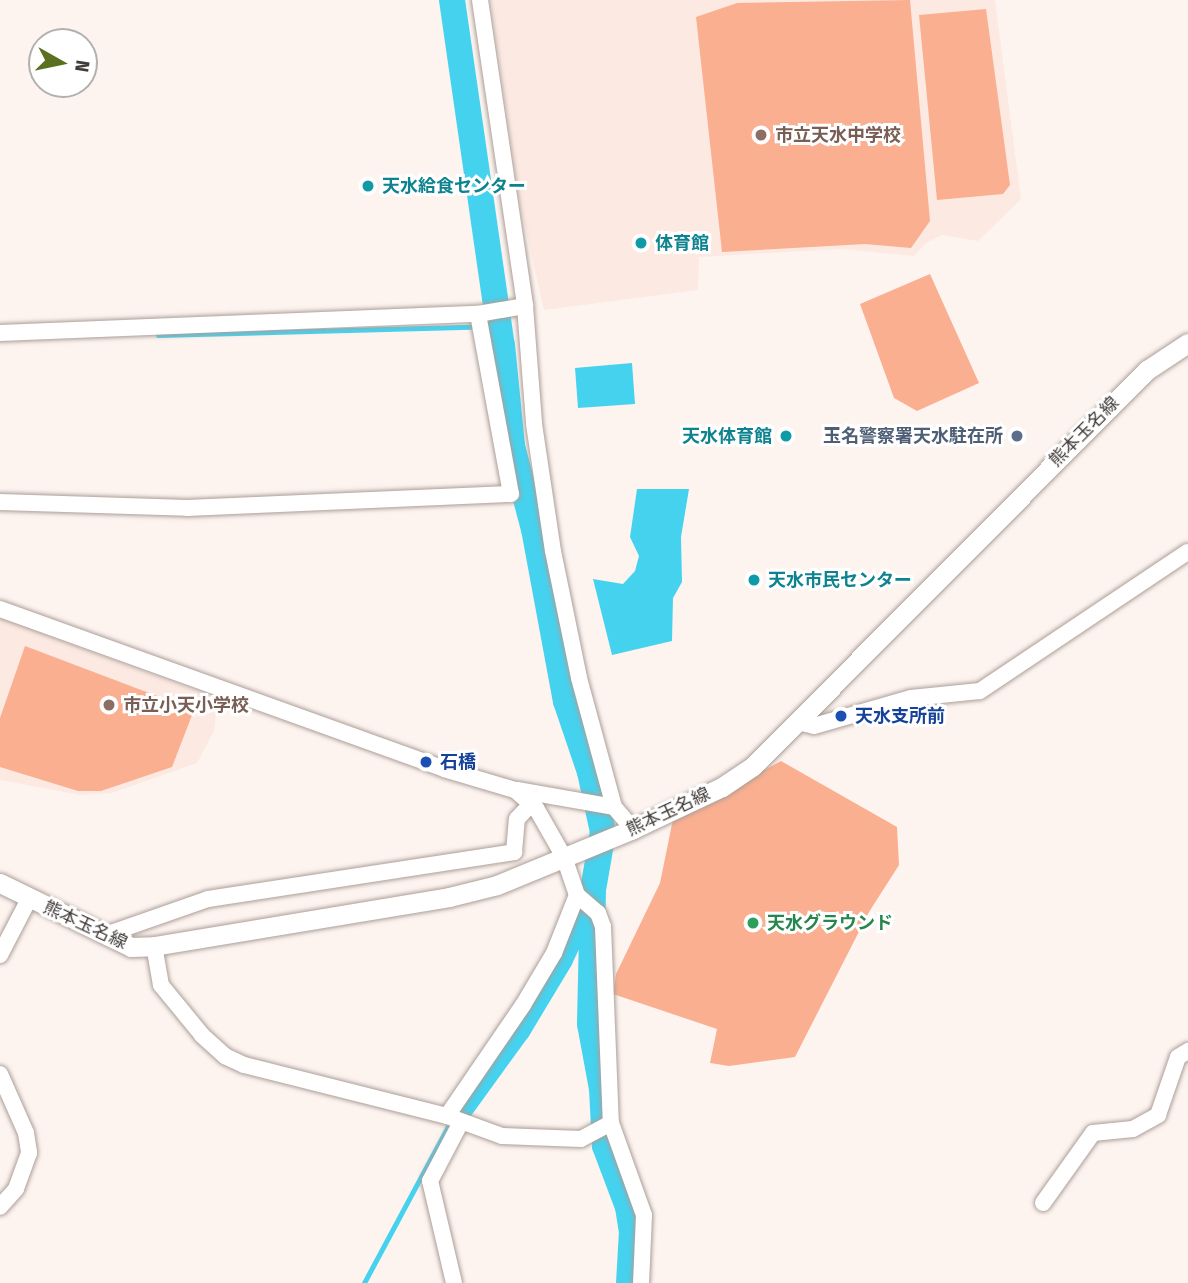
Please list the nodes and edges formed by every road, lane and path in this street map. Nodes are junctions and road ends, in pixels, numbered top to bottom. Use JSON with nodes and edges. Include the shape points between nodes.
{"nodes":[{"id":1,"x":480,"y":0,"type":"edge"},
{"id":2,"x":518,"y":307,"type":"junction"},
{"id":3,"x":481,"y":314,"type":"junction"},
{"id":4,"x":0,"y":333,"type":"edge"},
{"id":5,"x":1188,"y":343,"type":"edge"},
{"id":6,"x":0,"y":502,"type":"edge"},
{"id":7,"x":1188,"y":552,"type":"edge"},
{"id":8,"x":0,"y":609,"type":"edge"},
{"id":9,"x":797,"y":722,"type":"junction"},
{"id":10,"x":515,"y":790,"type":"junction"},
{"id":11,"x":531,"y":804,"type":"junction"},
{"id":12,"x":609,"y":806,"type":"junction"},
{"id":13,"x":624,"y":832,"type":"junction"},
{"id":14,"x":564,"y":857,"type":"junction"},
{"id":15,"x":0,"y":883,"type":"edge"},
{"id":16,"x":579,"y":897,"type":"junction"},
{"id":17,"x":29,"y":900,"type":"junction"},
{"id":18,"x":108,"y":934,"type":"junction"},
{"id":19,"x":153,"y":946,"type":"junction"},
{"id":20,"x":0,"y":956,"type":"edge"},
{"id":21,"x":1188,"y":1051,"type":"edge"},
{"id":22,"x":0,"y":1074,"type":"edge"},
{"id":23,"x":454,"y":1119,"type":"junction"},
{"id":24,"x":605,"y":1127,"type":"junction"},
{"id":25,"x":1043,"y":1203,"type":"dead end"},
{"id":26,"x":0,"y":1208,"type":"edge"},
{"id":27,"x":454,"y":1283,"type":"edge"},
{"id":28,"x":641,"y":1283,"type":"edge"}],
"edges":[{"from":1,"to":2,"type":"street"},
{"from":2,"to":3,"type":"street"},
{"from":2,"to":12,"type":"street","via":[[552,551]]},
{"from":3,"to":4,"type":"street"},
{"from":3,"to":6,"type":"street","via":[[510,494],[200,508]]},
{"from":5,"to":9,"type":"main road","name":"熊本玉名線","via":[[1147,370]]},
{"from":7,"to":9,"type":"street","via":[[980,691],[899,701],[814,726]]},
{"from":8,"to":10,"type":"street","via":[[444,769]]},
{"from":9,"to":13,"type":"main road","name":"熊本玉名線","via":[[753,766],[722,787]]},
{"from":10,"to":11,"type":"street"},
{"from":10,"to":12,"type":"street"},
{"from":11,"to":14,"type":"street"},
{"from":11,"to":18,"type":"street","via":[[517,819],[514,852],[208,899]]},
{"from":12,"to":13,"type":"street"},
{"from":13,"to":14,"type":"main road","name":"熊本玉名線"},
{"from":14,"to":16,"type":"street"},
{"from":14,"to":19,"type":"main road","name":"熊本玉名線","via":[[497,885],[449,897]]},
{"from":15,"to":17,"type":"main road","name":"熊本玉名線"},
{"from":16,"to":23,"type":"street","via":[[554,953]]},
{"from":16,"to":24,"type":"street","via":[[598,914],[603,927]]},
{"from":17,"to":18,"type":"main road","name":"熊本玉名線"},
{"from":17,"to":20,"type":"street"},
{"from":18,"to":19,"type":"main road","name":"熊本玉名線","via":[[131,947]]},
{"from":19,"to":23,"type":"street","via":[[161,985],[225,1056],[287,1079]]},
{"from":21,"to":25,"type":"street","via":[[1178,1057],[1158,1115],[1133,1129],[1093,1133]]},
{"from":22,"to":26,"type":"street","via":[[26,1133],[28,1162],[16,1189]]},
{"from":23,"to":24,"type":"street","via":[[502,1136],[543,1139],[581,1139]]},
{"from":23,"to":27,"type":"street","via":[[430,1181]]},
{"from":24,"to":28,"type":"street","via":[[644,1215]]}]}
